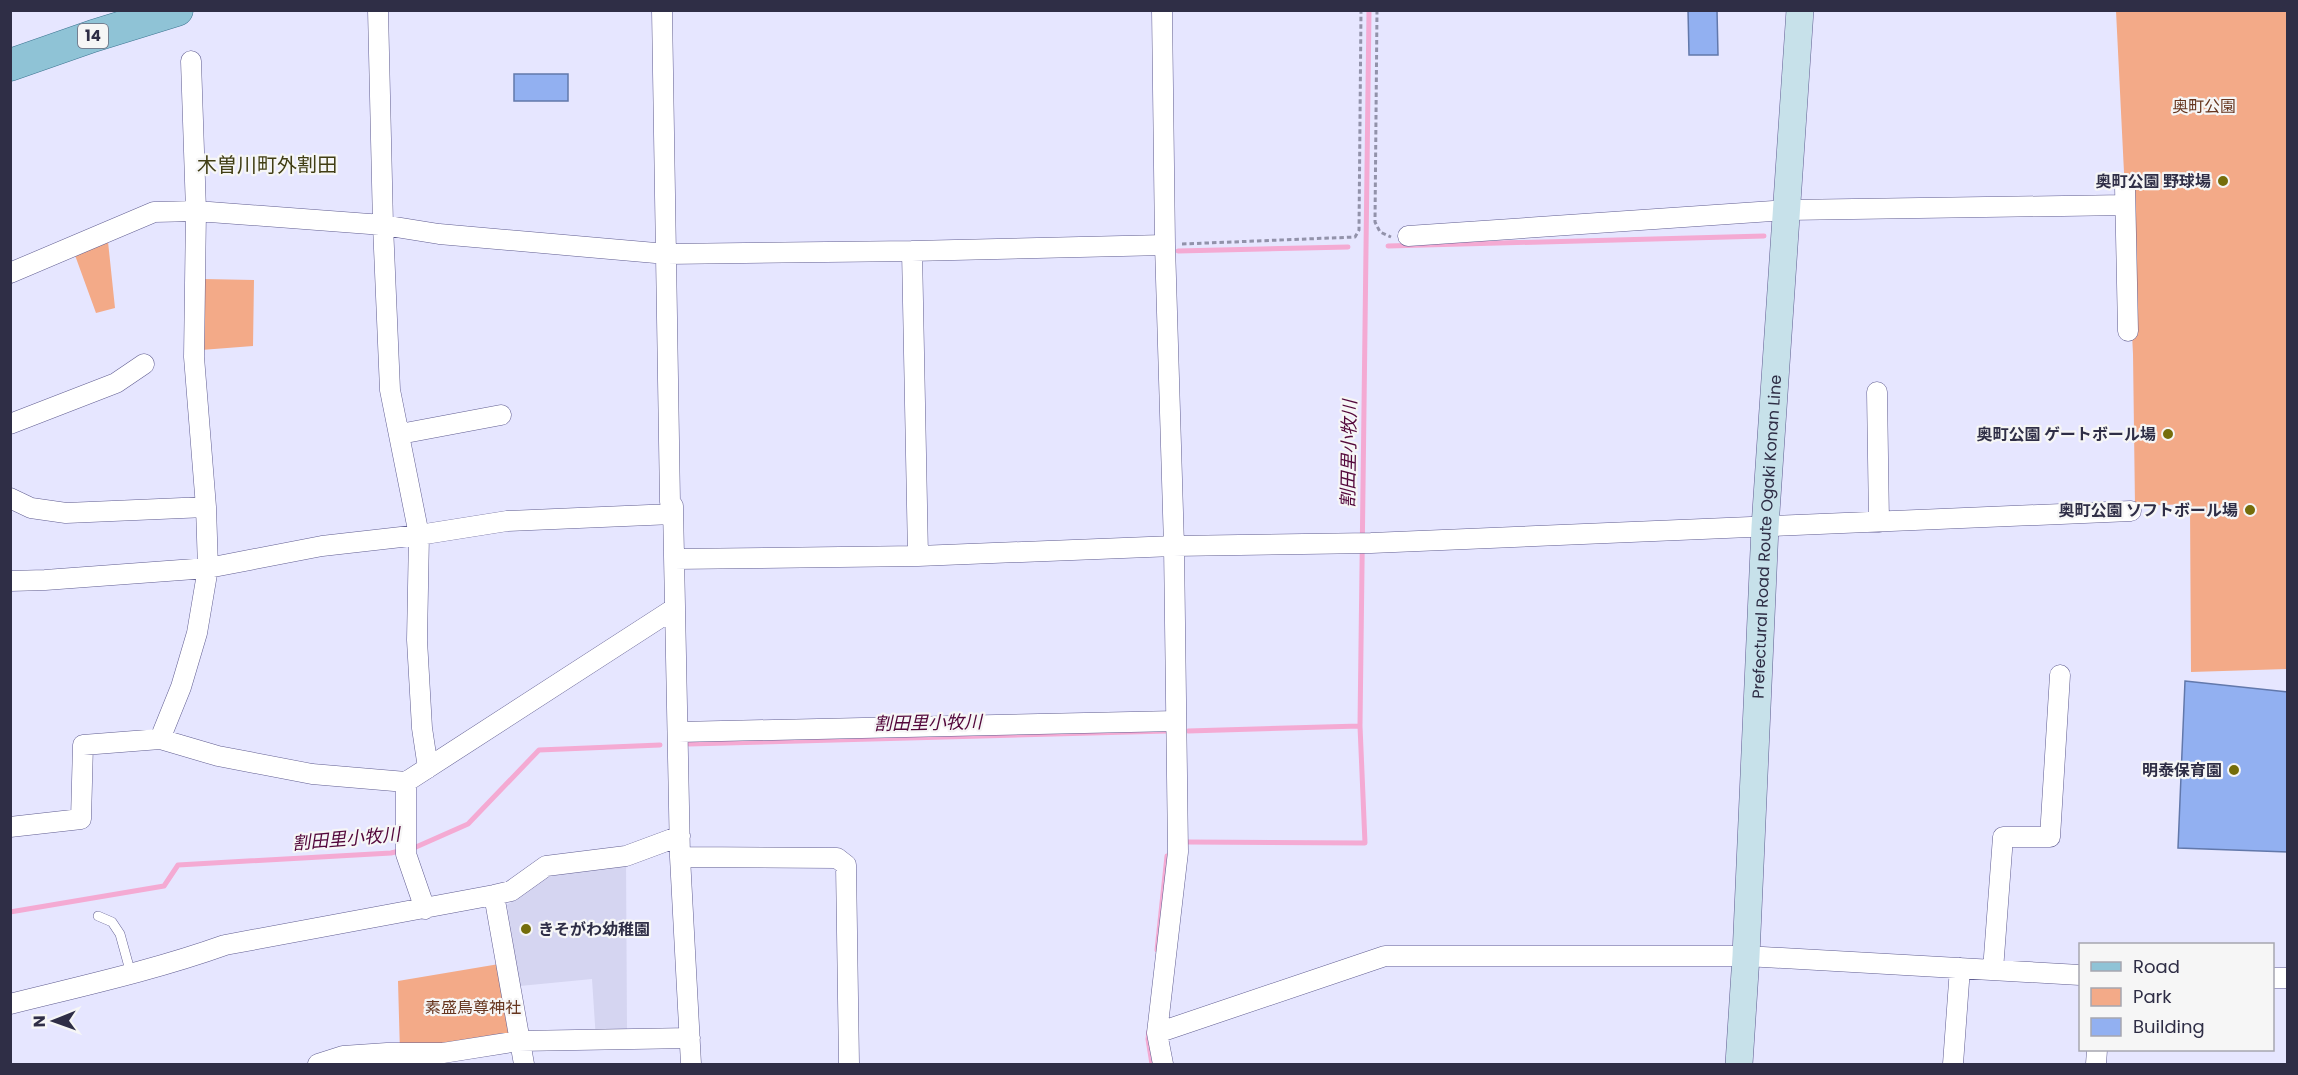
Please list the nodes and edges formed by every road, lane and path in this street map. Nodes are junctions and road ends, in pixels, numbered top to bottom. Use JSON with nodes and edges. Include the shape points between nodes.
{"nodes":[{"id":1,"x":177,"y":10,"type":"edge"},
{"id":2,"x":378,"y":10,"type":"edge"},
{"id":3,"x":662,"y":10,"type":"edge"},
{"id":4,"x":1162,"y":10,"type":"edge"},
{"id":5,"x":1361,"y":10,"type":"edge"},
{"id":6,"x":1377,"y":10,"type":"edge"},
{"id":7,"x":1800,"y":10,"type":"edge"},
{"id":8,"x":191,"y":61,"type":"dead end"},
{"id":9,"x":10,"y":65,"type":"edge"},
{"id":10,"x":1788,"y":210,"type":"junction"},
{"id":11,"x":196,"y":211,"type":"junction"},
{"id":12,"x":383,"y":225,"type":"junction"},
{"id":13,"x":1408,"y":236,"type":"joint"},
{"id":14,"x":1165,"y":245,"type":"junction"},
{"id":15,"x":912,"y":251,"type":"junction"},
{"id":16,"x":668,"y":254,"type":"junction"},
{"id":17,"x":10,"y":273,"type":"edge"},
{"id":18,"x":2128,"y":331,"type":"dead end"},
{"id":19,"x":144,"y":364,"type":"dead end"},
{"id":20,"x":1878,"y":392,"type":"dead end"},
{"id":21,"x":501,"y":416,"type":"dead end"},
{"id":22,"x":10,"y":424,"type":"edge"},
{"id":23,"x":400,"y":434,"type":"junction"},
{"id":24,"x":10,"y":498,"type":"edge"},
{"id":25,"x":206,"y":507,"type":"junction"},
{"id":26,"x":2131,"y":511,"type":"dead end"},
{"id":27,"x":673,"y":514,"type":"junction"},
{"id":28,"x":1879,"y":522,"type":"junction"},
{"id":29,"x":1765,"y":527,"type":"junction"},
{"id":30,"x":419,"y":535,"type":"junction"},
{"id":31,"x":1174,"y":546,"type":"junction"},
{"id":32,"x":918,"y":556,"type":"junction"},
{"id":33,"x":674,"y":560,"type":"junction"},
{"id":34,"x":208,"y":568,"type":"junction"},
{"id":35,"x":10,"y":581,"type":"edge"},
{"id":36,"x":675,"y":608,"type":"junction"},
{"id":37,"x":2060,"y":675,"type":"dead end"},
{"id":38,"x":1176,"y":721,"type":"junction"},
{"id":39,"x":679,"y":732,"type":"junction"},
{"id":40,"x":160,"y":739,"type":"junction"},
{"id":41,"x":428,"y":768,"type":"junction"},
{"id":42,"x":406,"y":782,"type":"junction"},
{"id":43,"x":10,"y":827,"type":"edge"},
{"id":44,"x":680,"y":836,"type":"junction"},
{"id":45,"x":680,"y":857,"type":"junction"},
{"id":46,"x":494,"y":895,"type":"junction"},
{"id":47,"x":425,"y":909,"type":"junction"},
{"id":48,"x":98,"y":916,"type":"dead end"},
{"id":49,"x":1746,"y":956,"type":"junction"},
{"id":50,"x":1960,"y":968,"type":"junction"},
{"id":51,"x":1993,"y":970,"type":"junction"},
{"id":52,"x":131,"y":974,"type":"junction"},
{"id":53,"x":2079,"y":975,"type":"edge"},
{"id":54,"x":10,"y":1004,"type":"edge"},
{"id":55,"x":1157,"y":1033,"type":"junction"},
{"id":56,"x":690,"y":1038,"type":"junction"},
{"id":57,"x":519,"y":1041,"type":"junction"},
{"id":58,"x":318,"y":1065,"type":"edge"},
{"id":59,"x":524,"y":1065,"type":"edge"},
{"id":60,"x":691,"y":1065,"type":"edge"},
{"id":61,"x":849,"y":1065,"type":"edge"},
{"id":62,"x":1163,"y":1065,"type":"edge"},
{"id":63,"x":1739,"y":1065,"type":"edge"},
{"id":64,"x":1953,"y":1065,"type":"edge"}],
"edges":[{"from":1,"to":9,"type":"main road","number":"14"},
{"from":2,"to":12,"type":"street"},
{"from":3,"to":16,"type":"street"},
{"from":4,"to":14,"type":"street"},
{"from":5,"to":14,"type":"path","via":[[1359,230],[1354,237]]},
{"from":6,"to":13,"type":"path","via":[[1375,222],[1388,237]]},
{"from":7,"to":10,"type":"main road","name":"Prefectural Road Route Ogaki Konan Line"},
{"from":8,"to":11,"type":"street"},
{"from":10,"to":13,"type":"street"},
{"from":10,"to":18,"type":"street","via":[[2125,196]]},
{"from":10,"to":29,"type":"main road","name":"Prefectural Road Route Ogaki Konan Line"},
{"from":11,"to":12,"type":"street"},
{"from":11,"to":17,"type":"street","via":[[154,212]]},
{"from":11,"to":25,"type":"street","via":[[194,357]]},
{"from":12,"to":16,"type":"street","via":[[439,234]]},
{"from":12,"to":23,"type":"street","via":[[390,390]]},
{"from":14,"to":15,"type":"street"},
{"from":14,"to":31,"type":"street"},
{"from":15,"to":16,"type":"street"},
{"from":15,"to":32,"type":"street"},
{"from":16,"to":27,"type":"street"},
{"from":19,"to":22,"type":"street","via":[[116,383]]},
{"from":20,"to":28,"type":"street"},
{"from":21,"to":23,"type":"street"},
{"from":23,"to":30,"type":"street"},
{"from":24,"to":25,"type":"street","via":[[32,508],[66,513]]},
{"from":25,"to":34,"type":"street"},
{"from":26,"to":28,"type":"street"},
{"from":27,"to":30,"type":"street","via":[[507,521]]},
{"from":27,"to":33,"type":"street"},
{"from":28,"to":29,"type":"street"},
{"from":29,"to":31,"type":"street","via":[[1364,543]]},
{"from":29,"to":49,"type":"main road","name":"Prefectural Road Route Ogaki Konan Line"},
{"from":30,"to":34,"type":"street","via":[[322,546]]},
{"from":30,"to":41,"type":"street","via":[[417,640]]},
{"from":31,"to":32,"type":"street"},
{"from":31,"to":38,"type":"street"},
{"from":32,"to":33,"type":"street"},
{"from":33,"to":36,"type":"street"},
{"from":34,"to":35,"type":"street"},
{"from":34,"to":40,"type":"street","via":[[197,633]]},
{"from":36,"to":39,"type":"street"},
{"from":36,"to":41,"type":"street"},
{"from":37,"to":51,"type":"street","via":[[2050,837],[2003,837]]},
{"from":38,"to":39,"type":"street"},
{"from":38,"to":55,"type":"street","via":[[1178,852]]},
{"from":39,"to":44,"type":"street"},
{"from":40,"to":42,"type":"street","via":[[218,756],[312,774]]},
{"from":40,"to":43,"type":"street","via":[[83,745],[81,819]]},
{"from":41,"to":42,"type":"street"},
{"from":42,"to":47,"type":"street","via":[[406,850]]},
{"from":44,"to":45,"type":"street"},
{"from":44,"to":46,"type":"street","via":[[626,856],[546,866],[511,891]]},
{"from":45,"to":56,"type":"street"},
{"from":45,"to":61,"type":"street","via":[[837,858],[846,865]]},
{"from":46,"to":47,"type":"street"},
{"from":46,"to":57,"type":"street"},
{"from":47,"to":52,"type":"street","via":[[225,945]]},
{"from":48,"to":52,"type":"lane","via":[[112,922],[120,934]]},
{"from":49,"to":50,"type":"street"},
{"from":49,"to":55,"type":"street","via":[[1385,956]]},
{"from":49,"to":63,"type":"main road","name":"Prefectural Road Route Ogaki Konan Line"},
{"from":50,"to":51,"type":"street"},
{"from":50,"to":64,"type":"street"},
{"from":51,"to":53,"type":"street"},
{"from":52,"to":54,"type":"street"},
{"from":55,"to":62,"type":"street"},
{"from":56,"to":57,"type":"street"},
{"from":56,"to":60,"type":"street"},
{"from":57,"to":58,"type":"street","via":[[443,1053],[342,1056]]},
{"from":57,"to":59,"type":"street"}]}
